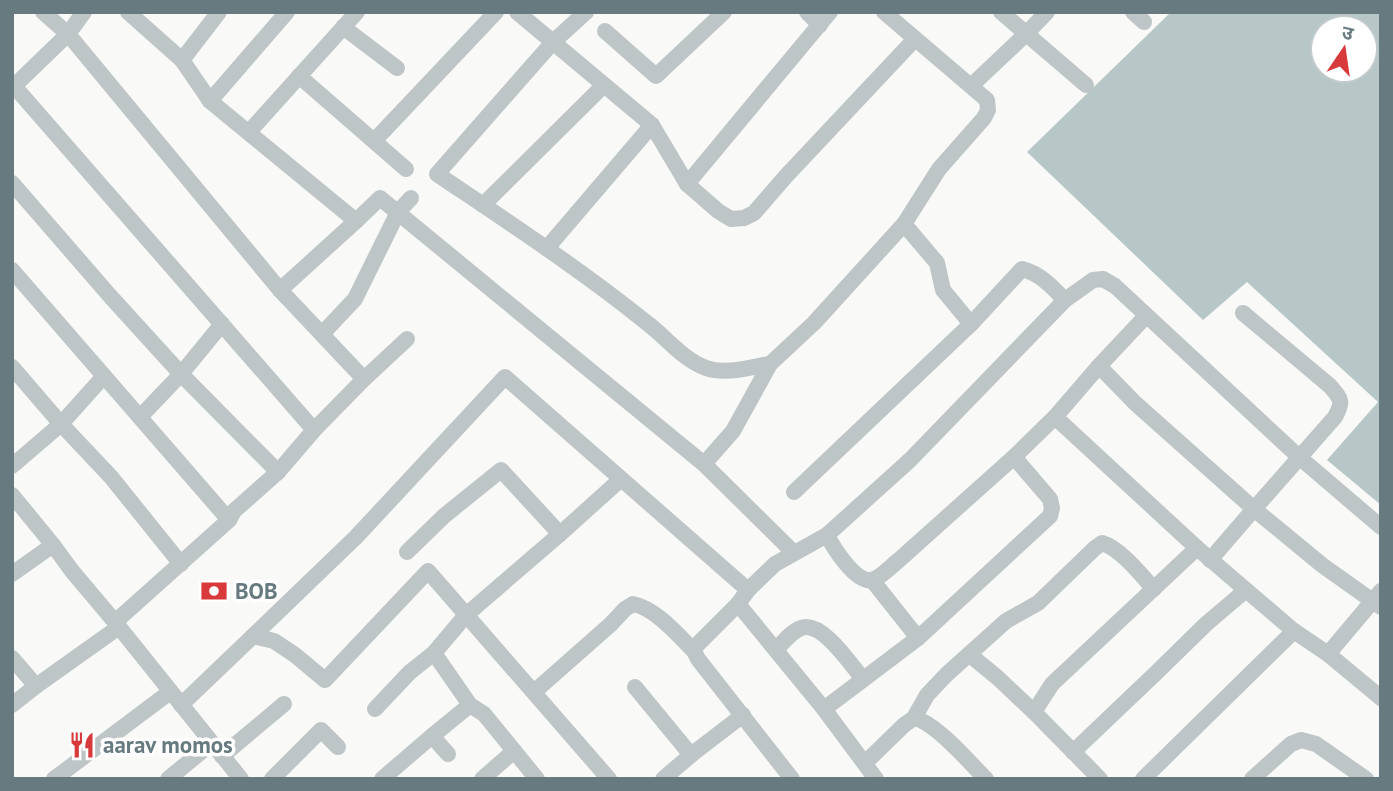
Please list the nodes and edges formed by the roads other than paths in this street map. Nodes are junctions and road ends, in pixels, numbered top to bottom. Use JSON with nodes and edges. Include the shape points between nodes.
{"nodes":[{"id":1,"x":43,"y":12,"type":"edge"},
{"id":2,"x":83,"y":12,"type":"edge"},
{"id":3,"x":129,"y":12,"type":"edge"},
{"id":4,"x":219,"y":12,"type":"edge"},
{"id":5,"x":287,"y":12,"type":"edge"},
{"id":6,"x":356,"y":12,"type":"edge"},
{"id":7,"x":496,"y":12,"type":"edge"},
{"id":8,"x":517,"y":12,"type":"edge"},
{"id":9,"x":586,"y":12,"type":"edge"},
{"id":10,"x":724,"y":12,"type":"edge"},
{"id":11,"x":807,"y":12,"type":"edge"},
{"id":12,"x":884,"y":12,"type":"edge"},
{"id":13,"x":1001,"y":12,"type":"edge"},
{"id":14,"x":1047,"y":12,"type":"edge"},
{"id":15,"x":825,"y":19,"type":"edge"},
{"id":16,"x":343,"y":27,"type":"junction"},
{"id":17,"x":605,"y":30,"type":"dead end"},
{"id":18,"x":68,"y":34,"type":"junction"},
{"id":19,"x":1026,"y":34,"type":"junction"},
{"id":20,"x":915,"y":39,"type":"junction"},
{"id":21,"x":553,"y":42,"type":"junction"},
{"id":22,"x":182,"y":60,"type":"junction"},
{"id":23,"x":397,"y":68,"type":"dead end"},
{"id":24,"x":299,"y":76,"type":"junction"},
{"id":25,"x":604,"y":85,"type":"junction"},
{"id":26,"x":972,"y":85,"type":"junction"},
{"id":27,"x":1086,"y":85,"type":"dead end"},
{"id":28,"x":13,"y":87,"type":"edge"},
{"id":29,"x":210,"y":101,"type":"junction"},
{"id":30,"x":652,"y":125,"type":"junction"},
{"id":31,"x":249,"y":132,"type":"junction"},
{"id":32,"x":374,"y":141,"type":"junction"},
{"id":33,"x":406,"y":169,"type":"dead end"},
{"id":34,"x":12,"y":183,"type":"edge"},
{"id":35,"x":687,"y":184,"type":"junction"},
{"id":36,"x":411,"y":198,"type":"dead end"},
{"id":37,"x":483,"y":205,"type":"junction"},
{"id":38,"x":398,"y":212,"type":"junction"},
{"id":39,"x":356,"y":221,"type":"junction"},
{"id":40,"x":904,"y":224,"type":"junction"},
{"id":41,"x":547,"y":248,"type":"junction"},
{"id":42,"x":12,"y":270,"type":"edge"},
{"id":43,"x":280,"y":290,"type":"junction"},
{"id":44,"x":1065,"y":300,"type":"junction"},
{"id":45,"x":1243,"y":313,"type":"dead end"},
{"id":46,"x":1146,"y":316,"type":"junction"},
{"id":47,"x":222,"y":324,"type":"junction"},
{"id":48,"x":971,"y":324,"type":"junction"},
{"id":49,"x":321,"y":334,"type":"junction"},
{"id":50,"x":407,"y":340,"type":"dead end"},
{"id":51,"x":770,"y":364,"type":"junction"},
{"id":52,"x":1099,"y":366,"type":"junction"},
{"id":53,"x":12,"y":367,"type":"edge"},
{"id":54,"x":181,"y":374,"type":"junction"},
{"id":55,"x":104,"y":376,"type":"junction"},
{"id":56,"x":364,"y":379,"type":"junction"},
{"id":57,"x":140,"y":417,"type":"junction"},
{"id":58,"x":1055,"y":417,"type":"junction"},
{"id":59,"x":61,"y":424,"type":"junction"},
{"id":60,"x":314,"y":430,"type":"junction"},
{"id":61,"x":1014,"y":457,"type":"junction"},
{"id":62,"x":1298,"y":457,"type":"junction"},
{"id":63,"x":704,"y":464,"type":"junction"},
{"id":64,"x":12,"y":466,"type":"edge"},
{"id":65,"x":278,"y":472,"type":"junction"},
{"id":66,"x":621,"y":479,"type":"junction"},
{"id":67,"x":794,"y":492,"type":"dead end"},
{"id":68,"x":12,"y":495,"type":"edge"},
{"id":69,"x":1254,"y":509,"type":"junction"},
{"id":70,"x":229,"y":520,"type":"junction"},
{"id":71,"x":1381,"y":527,"type":"edge"},
{"id":72,"x":560,"y":534,"type":"junction"},
{"id":73,"x":827,"y":535,"type":"junction"},
{"id":74,"x":53,"y":545,"type":"junction"},
{"id":75,"x":1197,"y":548,"type":"junction"},
{"id":76,"x":407,"y":552,"type":"dead end"},
{"id":77,"x":794,"y":553,"type":"junction"},
{"id":78,"x":1210,"y":560,"type":"junction"},
{"id":79,"x":181,"y":564,"type":"junction"},
{"id":80,"x":12,"y":574,"type":"edge"},
{"id":81,"x":872,"y":580,"type":"junction"},
{"id":82,"x":1154,"y":589,"type":"junction"},
{"id":83,"x":1246,"y":590,"type":"junction"},
{"id":84,"x":743,"y":597,"type":"junction"},
{"id":85,"x":1378,"y":600,"type":"edge"},
{"id":86,"x":466,"y":615,"type":"junction"},
{"id":87,"x":117,"y":625,"type":"junction"},
{"id":88,"x":1294,"y":631,"type":"junction"},
{"id":89,"x":253,"y":636,"type":"junction"},
{"id":90,"x":918,"y":638,"type":"junction"},
{"id":91,"x":776,"y":650,"type":"junction"},
{"id":92,"x":694,"y":651,"type":"junction"},
{"id":93,"x":434,"y":653,"type":"junction"},
{"id":94,"x":1328,"y":654,"type":"junction"},
{"id":95,"x":970,"y":655,"type":"junction"},
{"id":96,"x":12,"y":658,"type":"edge"},
{"id":97,"x":863,"y":679,"type":"junction"},
{"id":98,"x":36,"y":686,"type":"junction"},
{"id":99,"x":635,"y":687,"type":"dead end"},
{"id":100,"x":170,"y":692,"type":"junction"},
{"id":101,"x":534,"y":692,"type":"junction"},
{"id":102,"x":1381,"y":698,"type":"edge"},
{"id":103,"x":284,"y":704,"type":"dead end"},
{"id":104,"x":12,"y":705,"type":"edge"},
{"id":105,"x":181,"y":705,"type":"junction"},
{"id":106,"x":470,"y":705,"type":"junction"},
{"id":107,"x":375,"y":709,"type":"dead end"},
{"id":108,"x":824,"y":709,"type":"junction"},
{"id":109,"x":1034,"y":712,"type":"junction"},
{"id":110,"x":743,"y":715,"type":"junction"},
{"id":111,"x":914,"y":719,"type":"junction"},
{"id":112,"x":432,"y":736,"type":"junction"},
{"id":113,"x":338,"y":747,"type":"dead end"},
{"id":114,"x":217,"y":750,"type":"junction"},
{"id":115,"x":514,"y":751,"type":"junction"},
{"id":116,"x":1073,"y":752,"type":"junction"},
{"id":117,"x":448,"y":754,"type":"dead end"},
{"id":118,"x":691,"y":755,"type":"junction"},
{"id":119,"x":864,"y":763,"type":"junction"},
{"id":120,"x":788,"y":777,"type":"edge"},
{"id":121,"x":54,"y":779,"type":"edge"},
{"id":122,"x":168,"y":779,"type":"edge"},
{"id":123,"x":241,"y":779,"type":"edge"},
{"id":124,"x":272,"y":779,"type":"edge"},
{"id":125,"x":382,"y":779,"type":"edge"},
{"id":126,"x":482,"y":779,"type":"edge"},
{"id":127,"x":537,"y":779,"type":"edge"},
{"id":128,"x":609,"y":779,"type":"edge"},
{"id":129,"x":663,"y":779,"type":"edge"},
{"id":130,"x":876,"y":779,"type":"edge"},
{"id":131,"x":986,"y":779,"type":"edge"},
{"id":132,"x":1100,"y":779,"type":"edge"},
{"id":133,"x":1143,"y":779,"type":"edge"},
{"id":134,"x":1252,"y":779,"type":"edge"},
{"id":135,"x":1366,"y":779,"type":"edge"}],
"edges":[{"from":1,"to":18,"type":"street"},
{"from":2,"to":18,"type":"street"},
{"from":3,"to":22,"type":"street"},
{"from":4,"to":22,"type":"street"},
{"from":5,"to":29,"type":"street"},
{"from":6,"to":16,"type":"street"},
{"from":7,"to":32,"type":"street"},
{"from":8,"to":21,"type":"street"},
{"from":9,"to":21,"type":"street"},
{"from":10,"to":17,"type":"street","via":[[656,76]]},
{"from":11,"to":15,"type":"street"},
{"from":12,"to":20,"type":"street"},
{"from":13,"to":19,"type":"street"},
{"from":14,"to":19,"type":"street"},
{"from":15,"to":35,"type":"street"},
{"from":16,"to":23,"type":"street"},
{"from":16,"to":24,"type":"street"},
{"from":18,"to":28,"type":"street"},
{"from":18,"to":43,"type":"street"},
{"from":19,"to":26,"type":"street"},
{"from":19,"to":27,"type":"street"},
{"from":20,"to":26,"type":"street"},
{"from":20,"to":35,"type":"street","via":[[754,213],[731,219]]},
{"from":21,"to":25,"type":"street"},
{"from":21,"to":37,"type":"street","via":[[437,174]]},
{"from":22,"to":29,"type":"street"},
{"from":24,"to":31,"type":"street"},
{"from":24,"to":32,"type":"street"},
{"from":25,"to":30,"type":"street"},
{"from":25,"to":37,"type":"street"},
{"from":26,"to":40,"type":"street","via":[[987,100],[988,110],[939,169]]},
{"from":28,"to":47,"type":"street"},
{"from":29,"to":31,"type":"street"},
{"from":30,"to":35,"type":"street"},
{"from":30,"to":41,"type":"street"},
{"from":31,"to":39,"type":"street"},
{"from":32,"to":33,"type":"street"},
{"from":34,"to":54,"type":"street"},
{"from":36,"to":38,"type":"street"},
{"from":37,"to":41,"type":"street"},
{"from":38,"to":39,"type":"street","via":[[380,198]]},
{"from":38,"to":49,"type":"street","via":[[355,299]]},
{"from":38,"to":63,"type":"street"},
{"from":39,"to":43,"type":"street"},
{"from":40,"to":48,"type":"street","via":[[937,263],[943,290]]},
{"from":40,"to":51,"type":"street"},
{"from":41,"to":51,"type":"street","via":[[648,323],[687,359],[723,372]]},
{"from":42,"to":55,"type":"street"},
{"from":43,"to":49,"type":"street"},
{"from":44,"to":46,"type":"street","via":[[1093,280],[1103,279]]},
{"from":44,"to":48,"type":"street","via":[[1034,272],[1022,269]]},
{"from":44,"to":73,"type":"street","via":[[911,460]]},
{"from":45,"to":62,"type":"street","via":[[1340,397],[1335,417]]},
{"from":46,"to":52,"type":"street"},
{"from":46,"to":62,"type":"street"},
{"from":47,"to":54,"type":"street"},
{"from":47,"to":60,"type":"street"},
{"from":48,"to":67,"type":"street"},
{"from":49,"to":56,"type":"street"},
{"from":50,"to":56,"type":"street"},
{"from":51,"to":63,"type":"street","via":[[733,430]]},
{"from":52,"to":58,"type":"street"},
{"from":52,"to":69,"type":"street"},
{"from":53,"to":59,"type":"street"},
{"from":54,"to":57,"type":"street"},
{"from":54,"to":65,"type":"street"},
{"from":55,"to":57,"type":"street"},
{"from":55,"to":59,"type":"street"},
{"from":56,"to":60,"type":"street"},
{"from":57,"to":70,"type":"street"},
{"from":58,"to":61,"type":"street"},
{"from":58,"to":75,"type":"street"},
{"from":59,"to":64,"type":"street"},
{"from":59,"to":79,"type":"street"},
{"from":60,"to":65,"type":"street"},
{"from":61,"to":81,"type":"street"},
{"from":61,"to":90,"type":"street","via":[[1050,499],[1050,516]]},
{"from":62,"to":69,"type":"street"},
{"from":62,"to":71,"type":"street"},
{"from":63,"to":77,"type":"street"},
{"from":65,"to":70,"type":"street"},
{"from":66,"to":72,"type":"street"},
{"from":66,"to":84,"type":"street"},
{"from":66,"to":89,"type":"street","via":[[505,377],[356,537]]},
{"from":68,"to":74,"type":"street"},
{"from":69,"to":78,"type":"street"},
{"from":69,"to":85,"type":"street","via":[[1322,565]]},
{"from":70,"to":79,"type":"street"},
{"from":72,"to":76,"type":"street","via":[[501,470]]},
{"from":72,"to":86,"type":"street"},
{"from":73,"to":77,"type":"street"},
{"from":73,"to":81,"type":"street","via":[[849,566]]},
{"from":74,"to":80,"type":"street"},
{"from":74,"to":87,"type":"street"},
{"from":75,"to":78,"type":"street"},
{"from":75,"to":82,"type":"street"},
{"from":77,"to":84,"type":"street","via":[[775,564]]},
{"from":78,"to":83,"type":"street"},
{"from":79,"to":87,"type":"street"},
{"from":81,"to":90,"type":"street"},
{"from":82,"to":95,"type":"street","via":[[1118,551],[1102,543],[1038,603],[1006,621]]},
{"from":82,"to":109,"type":"street","via":[[1052,684]]},
{"from":83,"to":88,"type":"street"},
{"from":83,"to":116,"type":"street"},
{"from":84,"to":91,"type":"street"},
{"from":84,"to":92,"type":"street"},
{"from":85,"to":94,"type":"street"},
{"from":86,"to":89,"type":"street","via":[[428,571],[325,680],[274,641]]},
{"from":86,"to":93,"type":"street"},
{"from":86,"to":101,"type":"street"},
{"from":87,"to":98,"type":"street"},
{"from":87,"to":100,"type":"street"},
{"from":88,"to":94,"type":"street"},
{"from":88,"to":133,"type":"street"},
{"from":89,"to":105,"type":"street"},
{"from":90,"to":97,"type":"street"},
{"from":91,"to":97,"type":"street","via":[[792,633],[810,627],[829,638]]},
{"from":91,"to":108,"type":"street"},
{"from":92,"to":101,"type":"street","via":[[652,611],[633,604]]},
{"from":92,"to":110,"type":"street"},
{"from":93,"to":106,"type":"street"},
{"from":93,"to":107,"type":"street"},
{"from":94,"to":102,"type":"street"},
{"from":95,"to":109,"type":"street"},
{"from":95,"to":111,"type":"street","via":[[927,695]]},
{"from":96,"to":98,"type":"street"},
{"from":97,"to":108,"type":"street"},
{"from":98,"to":104,"type":"street"},
{"from":99,"to":118,"type":"street"},
{"from":100,"to":105,"type":"street"},
{"from":100,"to":121,"type":"street"},
{"from":101,"to":128,"type":"street"},
{"from":103,"to":114,"type":"street"},
{"from":105,"to":114,"type":"street"},
{"from":106,"to":112,"type":"street"},
{"from":106,"to":115,"type":"street","via":[[484,714]]},
{"from":108,"to":119,"type":"street"},
{"from":109,"to":116,"type":"street"},
{"from":110,"to":118,"type":"street"},
{"from":110,"to":120,"type":"street"},
{"from":111,"to":119,"type":"street"},
{"from":111,"to":131,"type":"street","via":[[933,727]]},
{"from":112,"to":117,"type":"street"},
{"from":112,"to":125,"type":"street"},
{"from":113,"to":124,"type":"street","via":[[321,730]]},
{"from":114,"to":122,"type":"street"},
{"from":114,"to":123,"type":"street"},
{"from":115,"to":126,"type":"street"},
{"from":115,"to":127,"type":"street"},
{"from":116,"to":132,"type":"street"},
{"from":118,"to":129,"type":"street"},
{"from":119,"to":130,"type":"street"},
{"from":134,"to":135,"type":"street","via":[[1290,744],[1301,740],[1316,744]]}]}
